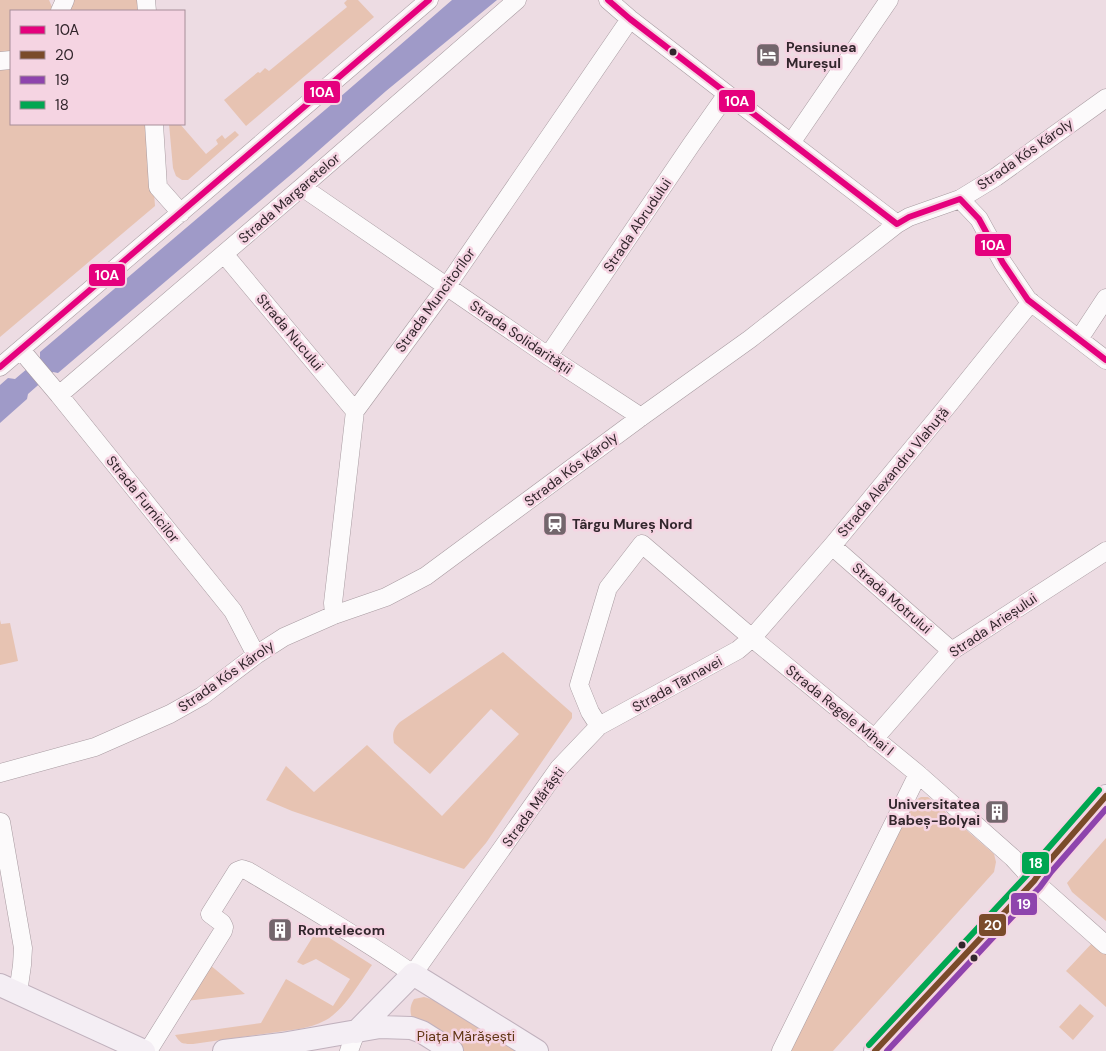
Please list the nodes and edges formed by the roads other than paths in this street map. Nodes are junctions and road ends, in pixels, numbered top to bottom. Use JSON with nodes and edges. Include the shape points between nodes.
{"nodes":[{"id":1,"x":429,"y":0,"type":"edge"},
{"id":2,"x":517,"y":0,"type":"edge"},
{"id":3,"x":608,"y":0,"type":"edge"},
{"id":4,"x":889,"y":0,"type":"edge"},
{"id":5,"x":630,"y":18,"type":"junction"},
{"id":6,"x":727,"y":94,"type":"junction"},
{"id":7,"x":1106,"y":98,"type":"edge"},
{"id":8,"x":154,"y":125,"type":"edge"},
{"id":9,"x":791,"y":143,"type":"junction"},
{"id":10,"x":302,"y":187,"type":"junction"},
{"id":11,"x":960,"y":199,"type":"junction"},
{"id":12,"x":181,"y":213,"type":"junction"},
{"id":13,"x":897,"y":224,"type":"junction"},
{"id":14,"x":224,"y":254,"type":"junction"},
{"id":15,"x":447,"y":286,"type":"junction"},
{"id":16,"x":1106,"y":298,"type":"edge"},
{"id":17,"x":1031,"y":302,"type":"junction"},
{"id":18,"x":1079,"y":339,"type":"junction"},
{"id":19,"x":24,"y":353,"type":"junction"},
{"id":20,"x":548,"y":356,"type":"junction"},
{"id":21,"x":1106,"y":360,"type":"edge"},
{"id":22,"x":0,"y":367,"type":"edge"},
{"id":23,"x":54,"y":390,"type":"junction"},
{"id":24,"x":355,"y":411,"type":"junction"},
{"id":25,"x":641,"y":417,"type":"junction"},
{"id":26,"x":832,"y":546,"type":"junction"},
{"id":27,"x":1106,"y":551,"type":"edge"},
{"id":28,"x":334,"y":615,"type":"junction"},
{"id":29,"x":752,"y":638,"type":"junction"},
{"id":30,"x":950,"y":652,"type":"junction"},
{"id":31,"x":256,"y":655,"type":"junction"},
{"id":32,"x":599,"y":726,"type":"junction"},
{"id":33,"x":874,"y":739,"type":"junction"},
{"id":34,"x":0,"y":773,"type":"edge"},
{"id":35,"x":918,"y":774,"type":"junction"},
{"id":36,"x":1106,"y":796,"type":"edge"},
{"id":37,"x":1,"y":822,"type":"edge"},
{"id":38,"x":1034,"y":881,"type":"junction"},
{"id":39,"x":1106,"y":945,"type":"edge"},
{"id":40,"x":413,"y":974,"type":"junction"},
{"id":41,"x":9,"y":989,"type":"edge"},
{"id":42,"x":352,"y":1041,"type":"edge"},
{"id":43,"x":144,"y":1051,"type":"edge"},
{"id":44,"x":148,"y":1051,"type":"edge"},
{"id":45,"x":224,"y":1051,"type":"edge"},
{"id":46,"x":452,"y":1051,"type":"edge"},
{"id":47,"x":537,"y":1051,"type":"edge"},
{"id":48,"x":781,"y":1051,"type":"edge"},
{"id":49,"x":875,"y":1051,"type":"edge"}],
"edges":[{"from":1,"to":12,"type":"street"},
{"from":2,"to":10,"type":"street","name":"Strada Margaretelor"},
{"from":3,"to":5,"type":"street"},
{"from":4,"to":9,"type":"street"},
{"from":5,"to":6,"type":"street"},
{"from":5,"to":15,"type":"street","name":"Strada Muncitorilor"},
{"from":6,"to":9,"type":"street"},
{"from":6,"to":20,"type":"street","name":"Strada Abrudului"},
{"from":7,"to":11,"type":"street","name":"Strada Kós Károly"},
{"from":8,"to":12,"type":"street","via":[[158,187]]},
{"from":9,"to":13,"type":"street"},
{"from":10,"to":14,"type":"street","name":"Strada Margaretelor"},
{"from":10,"to":15,"type":"street","name":"Strada Solidarității"},
{"from":11,"to":13,"type":"street","name":"Strada Kós Károly"},
{"from":11,"to":17,"type":"street","via":[[979,219],[1003,263]]},
{"from":12,"to":19,"type":"street"},
{"from":13,"to":25,"type":"street","name":"Strada Kós Károly","via":[[750,339]]},
{"from":14,"to":23,"type":"street","name":"Strada Margaretelor"},
{"from":14,"to":24,"type":"street","name":"Strada Nucului"},
{"from":15,"to":20,"type":"street","name":"Strada Solidarității"},
{"from":15,"to":24,"type":"street","name":"Strada Muncitorilor"},
{"from":16,"to":18,"type":"street"},
{"from":17,"to":18,"type":"street"},
{"from":17,"to":26,"type":"street","name":"Strada Alexandru Vlahuță"},
{"from":18,"to":21,"type":"street"},
{"from":19,"to":22,"type":"street"},
{"from":19,"to":23,"type":"street","name":"Strada Furnicilor"},
{"from":20,"to":25,"type":"street","name":"Strada Solidarității"},
{"from":23,"to":31,"type":"street","name":"Strada Furnicilor","via":[[233,611]]},
{"from":24,"to":28,"type":"street","name":"Strada Muncitorilor"},
{"from":25,"to":28,"type":"street","name":"Strada Kós Károly","via":[[426,576],[386,597]]},
{"from":26,"to":29,"type":"street","name":"Strada Alexandru Vlahuță"},
{"from":26,"to":30,"type":"street","name":"Strada Motrului"},
{"from":27,"to":30,"type":"street","name":"Strada Arieșului"},
{"from":28,"to":31,"type":"street","name":"Strada Kós Károly","via":[[284,637]]},
{"from":29,"to":32,"type":"street","name":"Strada Târnavei","via":[[738,650]]},
{"from":29,"to":32,"type":"street","name":"Strada Regele Mihai I","via":[[642,544],[608,588],[579,685]]},
{"from":29,"to":33,"type":"street","name":"Strada Regele Mihai I"},
{"from":30,"to":33,"type":"street","name":"Strada Arieșului"},
{"from":31,"to":34,"type":"street","name":"Strada Kós Károly","via":[[202,696],[170,714],[94,747]]},
{"from":32,"to":40,"type":"street","name":"Strada Mărăști","via":[[559,768]]},
{"from":33,"to":35,"type":"street","name":"Strada Regele Mihai I"},
{"from":35,"to":38,"type":"street","name":"Strada Regele Mihai I","via":[[1013,858]]},
{"from":35,"to":48,"type":"street"},
{"from":36,"to":38,"type":"main road"},
{"from":37,"to":41,"type":"street","via":[[23,948],[22,965]]},
{"from":38,"to":39,"type":"street","name":"Strada Regele Mihai I"},
{"from":38,"to":49,"type":"main road"},
{"from":40,"to":42,"type":"main road","name":"Strada Mărăști"},
{"from":40,"to":44,"type":"street","via":[[242,869],[237,871],[210,914],[222,923],[223,931]]},
{"from":40,"to":47,"type":"main road"},
{"from":41,"to":43,"type":"main road"},
{"from":42,"to":45,"type":"main road"},
{"from":42,"to":46,"type":"main road","via":[[380,1027],[411,1028]]}]}
